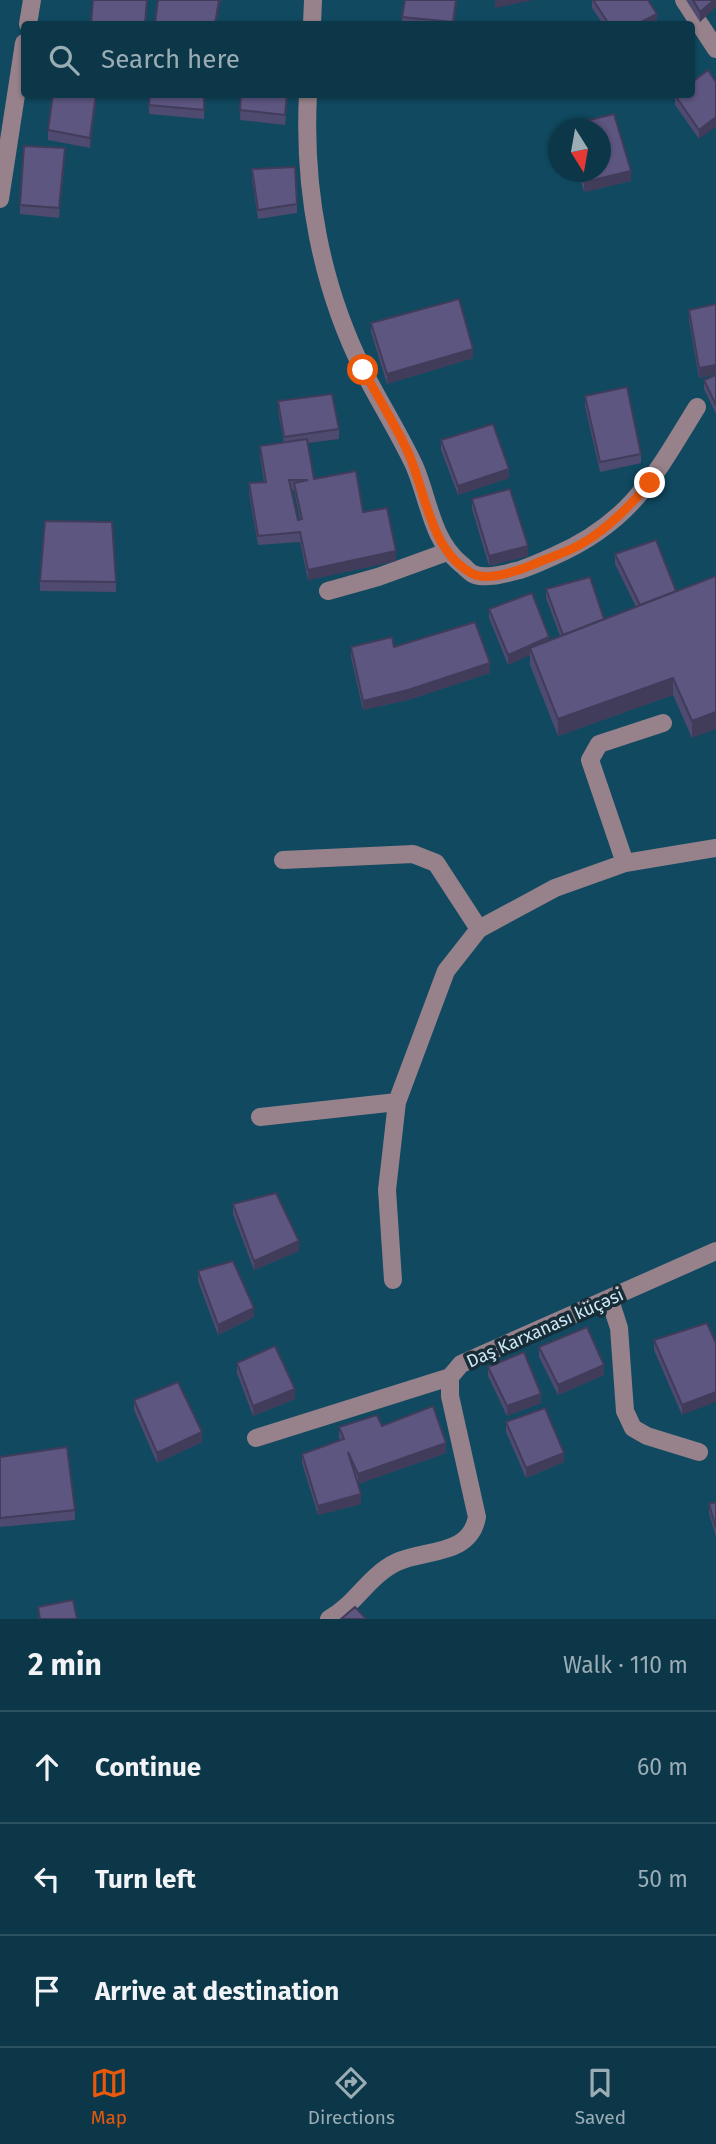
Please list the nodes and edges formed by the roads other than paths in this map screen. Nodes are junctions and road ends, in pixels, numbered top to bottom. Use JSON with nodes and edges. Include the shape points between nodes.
{"nodes":[{"id":1,"x":32,"y":0,"type":"edge"},
{"id":2,"x":313,"y":0,"type":"edge"},
{"id":3,"x":684,"y":0,"type":"edge"},
{"id":4,"x":28,"y":21,"type":"edge"},
{"id":5,"x":312,"y":21,"type":"edge"},
{"id":6,"x":716,"y":49,"type":"edge"},
{"id":7,"x":21,"y":62,"type":"edge"},
{"id":8,"x":308,"y":98,"type":"edge"},
{"id":9,"x":0,"y":198,"type":"edge"},
{"id":10,"x":697,"y":407,"type":"dead end"},
{"id":11,"x":447,"y":552,"type":"junction"},
{"id":12,"x":328,"y":591,"type":"dead end"},
{"id":13,"x":663,"y":723,"type":"dead end"},
{"id":14,"x":716,"y":848,"type":"edge"},
{"id":15,"x":283,"y":860,"type":"dead end"},
{"id":16,"x":625,"y":863,"type":"junction"},
{"id":17,"x":479,"y":929,"type":"junction"},
{"id":18,"x":397,"y":1102,"type":"junction"},
{"id":19,"x":260,"y":1117,"type":"dead end"},
{"id":20,"x":716,"y":1251,"type":"edge"},
{"id":21,"x":393,"y":1280,"type":"dead end"},
{"id":22,"x":610,"y":1300,"type":"junction"},
{"id":23,"x":450,"y":1377,"type":"junction"},
{"id":24,"x":256,"y":1438,"type":"dead end"},
{"id":25,"x":699,"y":1452,"type":"dead end"},
{"id":26,"x":329,"y":1619,"type":"edge"}],
"edges":[{"from":1,"to":4,"type":"street"},
{"from":2,"to":5,"type":"street"},
{"from":3,"to":6,"type":"street"},
{"from":7,"to":9,"type":"street"},
{"from":8,"to":11,"type":"street","via":[[308,167],[316,233],[336,305],[363,370],[406,448]]},
{"from":10,"to":11,"type":"street","via":[[650,483],[621,516],[582,544],[498,575],[474,575]]},
{"from":11,"to":12,"type":"street"},
{"from":13,"to":16,"type":"street","via":[[599,744],[590,760]]},
{"from":14,"to":16,"type":"street"},
{"from":15,"to":17,"type":"street","via":[[413,854],[436,863]]},
{"from":16,"to":17,"type":"street","via":[[555,888]]},
{"from":17,"to":18,"type":"street","via":[[446,971]]},
{"from":18,"to":19,"type":"street"},
{"from":18,"to":21,"type":"street","via":[[387,1190]]},
{"from":20,"to":22,"type":"street","name":"Daş Karxanası küçəsi"},
{"from":22,"to":23,"type":"street","name":"Daş Karxanası küçəsi","via":[[461,1364]]},
{"from":22,"to":25,"type":"street","via":[[619,1328],[625,1411],[633,1428]]},
{"from":23,"to":24,"type":"street"},
{"from":23,"to":26,"type":"street","name":"Daş Karxanası küçəsi","via":[[450,1396],[477,1517],[475,1531],[461,1544],[397,1562]]}]}
